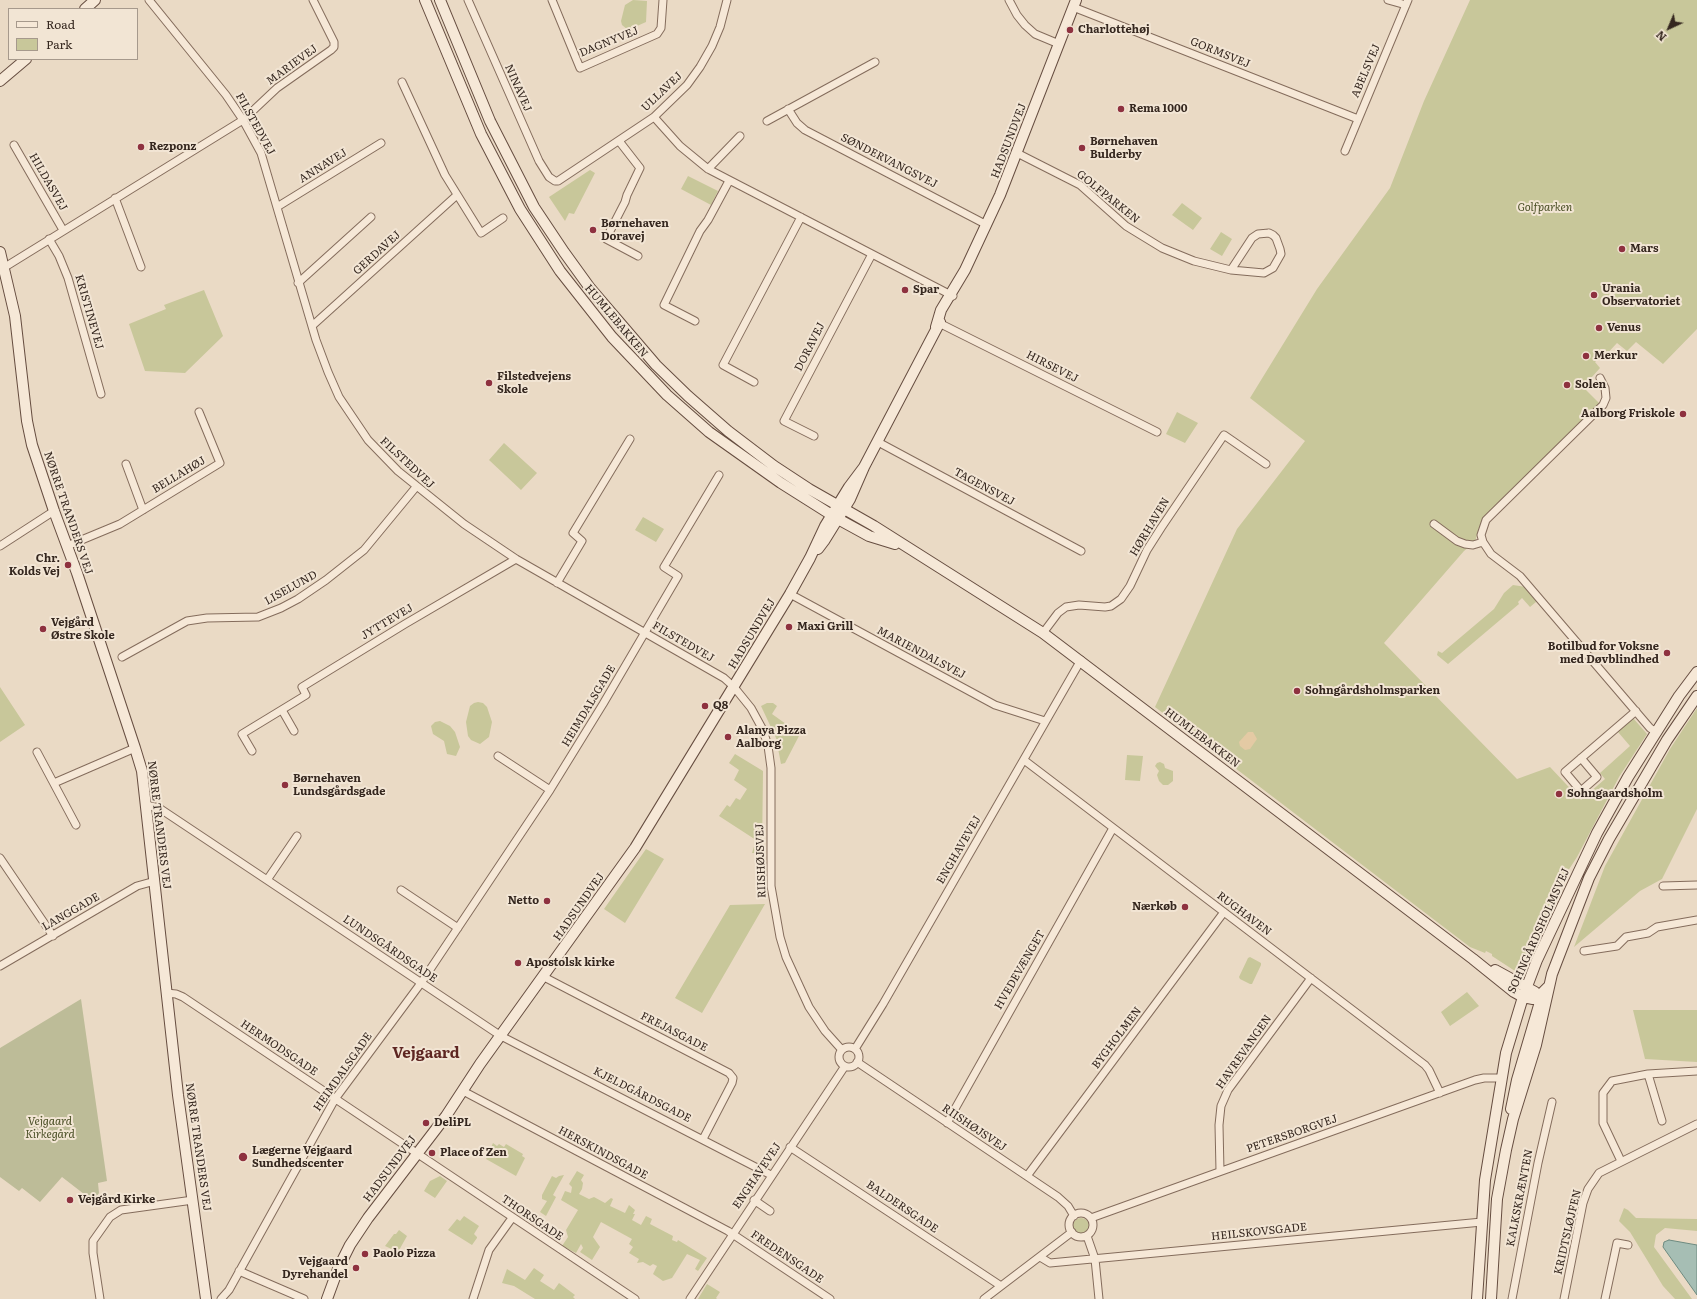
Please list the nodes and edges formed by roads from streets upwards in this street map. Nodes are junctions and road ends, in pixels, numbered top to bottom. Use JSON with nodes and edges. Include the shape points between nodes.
{"nodes":[{"id":1,"x":95,"y":0,"type":"edge"},
{"id":2,"x":149,"y":0,"type":"edge"},
{"id":3,"x":313,"y":0,"type":"edge"},
{"id":4,"x":426,"y":0,"type":"edge"},
{"id":5,"x":440,"y":0,"type":"edge"},
{"id":6,"x":468,"y":0,"type":"edge"},
{"id":7,"x":552,"y":0,"type":"edge"},
{"id":8,"x":663,"y":0,"type":"edge"},
{"id":9,"x":727,"y":0,"type":"edge"},
{"id":10,"x":1009,"y":0,"type":"edge"},
{"id":11,"x":1388,"y":0,"type":"edge"},
{"id":12,"x":1407,"y":2,"type":"edge"},
{"id":13,"x":1074,"y":4,"type":"edge"},
{"id":14,"x":86,"y":8,"type":"edge"},
{"id":15,"x":1059,"y":44,"type":"junction"},
{"id":16,"x":25,"y":60,"type":"edge"},
{"id":17,"x":875,"y":62,"type":"dead end"},
{"id":18,"x":0,"y":81,"type":"edge"},
{"id":19,"x":402,"y":82,"type":"dead end"},
{"id":20,"x":788,"y":110,"type":"junction"},
{"id":21,"x":654,"y":117,"type":"junction"},
{"id":22,"x":1358,"y":119,"type":"junction"},
{"id":23,"x":243,"y":120,"type":"junction"},
{"id":24,"x":767,"y":121,"type":"dead end"},
{"id":25,"x":740,"y":136,"type":"dead end"},
{"id":26,"x":619,"y":141,"type":"junction"},
{"id":27,"x":381,"y":143,"type":"dead end"},
{"id":28,"x":14,"y":145,"type":"dead end"},
{"id":29,"x":1345,"y":150,"type":"dead end"},
{"id":30,"x":1017,"y":153,"type":"junction"},
{"id":31,"x":708,"y":169,"type":"junction"},
{"id":32,"x":555,"y":181,"type":"joint"},
{"id":33,"x":729,"y":181,"type":"junction"},
{"id":34,"x":457,"y":195,"type":"junction"},
{"id":35,"x":115,"y":198,"type":"junction"},
{"id":36,"x":277,"y":207,"type":"junction"},
{"id":37,"x":371,"y":217,"type":"dead end"},
{"id":38,"x":801,"y":217,"type":"junction"},
{"id":39,"x":503,"y":218,"type":"dead end"},
{"id":40,"x":987,"y":225,"type":"junction"},
{"id":41,"x":63,"y":230,"type":"junction"},
{"id":42,"x":49,"y":239,"type":"junction"},
{"id":43,"x":0,"y":252,"type":"edge"},
{"id":44,"x":872,"y":254,"type":"junction"},
{"id":45,"x":638,"y":256,"type":"dead end"},
{"id":46,"x":5,"y":267,"type":"junction"},
{"id":47,"x":141,"y":267,"type":"dead end"},
{"id":48,"x":1232,"y":270,"type":"junction"},
{"id":49,"x":298,"y":283,"type":"junction"},
{"id":50,"x":953,"y":293,"type":"junction"},
{"id":51,"x":695,"y":321,"type":"dead end"},
{"id":52,"x":938,"y":324,"type":"junction"},
{"id":53,"x":312,"y":326,"type":"junction"},
{"id":54,"x":1600,"y":378,"type":"dead end"},
{"id":55,"x":754,"y":382,"type":"dead end"},
{"id":56,"x":101,"y":394,"type":"dead end"},
{"id":57,"x":199,"y":412,"type":"dead end"},
{"id":58,"x":1157,"y":432,"type":"dead end"},
{"id":59,"x":814,"y":436,"type":"dead end"},
{"id":60,"x":630,"y":439,"type":"dead end"},
{"id":61,"x":878,"y":442,"type":"junction"},
{"id":62,"x":126,"y":464,"type":"dead end"},
{"id":63,"x":1266,"y":464,"type":"dead end"},
{"id":64,"x":719,"y":475,"type":"dead end"},
{"id":65,"x":416,"y":487,"type":"junction"},
{"id":66,"x":841,"y":507,"type":"junction"},
{"id":67,"x":143,"y":510,"type":"junction"},
{"id":68,"x":54,"y":511,"type":"junction"},
{"id":69,"x":835,"y":517,"type":"junction"},
{"id":70,"x":1434,"y":524,"type":"dead end"},
{"id":71,"x":1482,"y":542,"type":"junction"},
{"id":72,"x":0,"y":546,"type":"edge"},
{"id":73,"x":67,"y":546,"type":"junction"},
{"id":74,"x":908,"y":548,"type":"junction"},
{"id":75,"x":1081,"y":551,"type":"dead end"},
{"id":76,"x":516,"y":559,"type":"junction"},
{"id":77,"x":557,"y":583,"type":"junction"},
{"id":78,"x":790,"y":594,"type":"junction"},
{"id":79,"x":646,"y":633,"type":"junction"},
{"id":80,"x":1043,"y":633,"type":"junction"},
{"id":81,"x":122,"y":657,"type":"dead end"},
{"id":82,"x":1081,"y":660,"type":"junction"},
{"id":83,"x":1697,"y":672,"type":"edge"},
{"id":84,"x":734,"y":687,"type":"junction"},
{"id":85,"x":1697,"y":696,"type":"edge"},
{"id":86,"x":282,"y":710,"type":"junction"},
{"id":87,"x":1636,"y":711,"type":"junction"},
{"id":88,"x":1045,"y":721,"type":"junction"},
{"id":89,"x":294,"y":731,"type":"dead end"},
{"id":90,"x":1656,"y":732,"type":"junction"},
{"id":91,"x":135,"y":748,"type":"junction"},
{"id":92,"x":252,"y":751,"type":"dead end"},
{"id":93,"x":37,"y":752,"type":"dead end"},
{"id":94,"x":498,"y":756,"type":"dead end"},
{"id":95,"x":1581,"y":758,"type":"junction"},
{"id":96,"x":1024,"y":760,"type":"junction"},
{"id":97,"x":54,"y":783,"type":"junction"},
{"id":98,"x":550,"y":790,"type":"junction"},
{"id":99,"x":146,"y":805,"type":"junction"},
{"id":100,"x":76,"y":825,"type":"dead end"},
{"id":101,"x":1114,"y":828,"type":"junction"},
{"id":102,"x":297,"y":836,"type":"dead end"},
{"id":103,"x":0,"y":858,"type":"edge"},
{"id":104,"x":267,"y":880,"type":"junction"},
{"id":105,"x":155,"y":881,"type":"junction"},
{"id":106,"x":1697,"y":885,"type":"edge"},
{"id":107,"x":1663,"y":886,"type":"dead end"},
{"id":108,"x":401,"y":890,"type":"dead end"},
{"id":109,"x":1224,"y":912,"type":"junction"},
{"id":110,"x":1697,"y":920,"type":"edge"},
{"id":111,"x":458,"y":928,"type":"junction"},
{"id":112,"x":53,"y":936,"type":"junction"},
{"id":113,"x":1584,"y":952,"type":"dead end"},
{"id":114,"x":0,"y":966,"type":"edge"},
{"id":115,"x":544,"y":977,"type":"junction"},
{"id":116,"x":1311,"y":978,"type":"junction"},
{"id":117,"x":421,"y":982,"type":"junction"},
{"id":118,"x":1548,"y":987,"type":"junction"},
{"id":119,"x":1524,"y":992,"type":"junction"},
{"id":120,"x":166,"y":993,"type":"junction"},
{"id":121,"x":1538,"y":997,"type":"junction"},
{"id":122,"x":501,"y":1036,"type":"junction"},
{"id":123,"x":855,"y":1049,"type":"junction"},
{"id":124,"x":842,"y":1050,"type":"junction"},
{"id":125,"x":857,"y":1062,"type":"junction"},
{"id":126,"x":845,"y":1066,"type":"junction"},
{"id":127,"x":1697,"y":1071,"type":"edge"},
{"id":128,"x":1648,"y":1074,"type":"junction"},
{"id":129,"x":1502,"y":1078,"type":"junction"},
{"id":130,"x":463,"y":1091,"type":"junction"},
{"id":131,"x":1440,"y":1094,"type":"junction"},
{"id":132,"x":335,"y":1099,"type":"junction"},
{"id":133,"x":1552,"y":1102,"type":"dead end"},
{"id":134,"x":1662,"y":1122,"type":"dead end"},
{"id":135,"x":946,"y":1123,"type":"junction"},
{"id":136,"x":1697,"y":1124,"type":"edge"},
{"id":137,"x":703,"y":1139,"type":"junction"},
{"id":138,"x":790,"y":1146,"type":"junction"},
{"id":139,"x":417,"y":1153,"type":"junction"},
{"id":140,"x":1621,"y":1161,"type":"junction"},
{"id":141,"x":1220,"y":1171,"type":"junction"},
{"id":142,"x":771,"y":1175,"type":"junction"},
{"id":143,"x":1027,"y":1176,"type":"junction"},
{"id":144,"x":1500,"y":1182,"type":"junction"},
{"id":145,"x":193,"y":1200,"type":"junction"},
{"id":146,"x":754,"y":1200,"type":"junction"},
{"id":147,"x":770,"y":1211,"type":"dead end"},
{"id":148,"x":1074,"y":1216,"type":"junction"},
{"id":149,"x":512,"y":1218,"type":"junction"},
{"id":150,"x":1091,"y":1218,"type":"junction"},
{"id":151,"x":1482,"y":1222,"type":"junction"},
{"id":152,"x":1072,"y":1232,"type":"junction"},
{"id":153,"x":732,"y":1234,"type":"junction"},
{"id":154,"x":1087,"y":1236,"type":"junction"},
{"id":155,"x":1628,"y":1245,"type":"dead end"},
{"id":156,"x":1040,"y":1257,"type":"junction"},
{"id":157,"x":1095,"y":1259,"type":"junction"},
{"id":158,"x":239,"y":1271,"type":"junction"},
{"id":159,"x":1001,"y":1286,"type":"junction"},
{"id":160,"x":100,"y":1299,"type":"edge"},
{"id":161,"x":206,"y":1299,"type":"edge"},
{"id":162,"x":221,"y":1299,"type":"edge"},
{"id":163,"x":304,"y":1299,"type":"edge"},
{"id":164,"x":327,"y":1299,"type":"edge"},
{"id":165,"x":473,"y":1299,"type":"edge"},
{"id":166,"x":635,"y":1299,"type":"edge"},
{"id":167,"x":690,"y":1299,"type":"edge"},
{"id":168,"x":830,"y":1299,"type":"edge"},
{"id":169,"x":984,"y":1299,"type":"edge"},
{"id":170,"x":1099,"y":1299,"type":"edge"},
{"id":171,"x":1477,"y":1299,"type":"edge"},
{"id":172,"x":1491,"y":1299,"type":"edge"},
{"id":173,"x":1512,"y":1299,"type":"edge"},
{"id":174,"x":1564,"y":1299,"type":"edge"},
{"id":175,"x":1605,"y":1299,"type":"edge"}],
"edges":[{"from":1,"to":14,"type":"street"},
{"from":2,"to":23,"type":"street","name":"FILSTEDVEJ","via":[[226,95]]},
{"from":3,"to":23,"type":"street","name":"MARIEVEJ","via":[[334,42],[334,47],[277,88]]},
{"from":4,"to":69,"type":"street","name":"HUMLEBAKKEN","via":[[481,134],[504,180],[538,238],[588,308],[643,371],[709,432],[781,483]]},
{"from":5,"to":66,"type":"street","name":"HUMLEBAKKEN","via":[[490,121],[515,172],[555,239],[590,288],[656,365],[728,431],[774,466]]},
{"from":6,"to":32,"type":"street","name":"NINAVEJ","via":[[539,161],[549,177]]},
{"from":7,"to":8,"type":"street","name":"DAGNYVEJ","via":[[580,68],[657,34],[661,28]]},
{"from":9,"to":21,"type":"street","name":"ULLAVEJ","via":[[720,27],[700,67],[687,85]]},
{"from":10,"to":15,"type":"street","via":[[1025,26],[1035,34]]},
{"from":11,"to":12,"type":"street"},
{"from":12,"to":22,"type":"street","name":"ABELSVEJ"},
{"from":13,"to":15,"type":"street","name":"HADSUNDVEJ"},
{"from":13,"to":22,"type":"street","name":"GORMSVEJ"},
{"from":15,"to":30,"type":"street","name":"HADSUNDVEJ"},
{"from":16,"to":18,"type":"street"},
{"from":17,"to":20,"type":"street"},
{"from":19,"to":34,"type":"street","via":[[445,175]]},
{"from":20,"to":24,"type":"street"},
{"from":20,"to":40,"type":"street","name":"SØNDERVANGSVEJ","via":[[805,130]]},
{"from":21,"to":26,"type":"street","name":"ULLAVEJ"},
{"from":21,"to":31,"type":"street","via":[[680,146]]},
{"from":22,"to":29,"type":"street","name":"ABELSVEJ"},
{"from":23,"to":35,"type":"street"},
{"from":23,"to":36,"type":"street","name":"FILSTEDVEJ","via":[[261,153]]},
{"from":25,"to":31,"type":"street"},
{"from":26,"to":32,"type":"street","name":"ULLAVEJ"},
{"from":26,"to":45,"type":"street","via":[[640,168],[606,239]]},
{"from":27,"to":36,"type":"street","name":"ANNAVEJ"},
{"from":28,"to":41,"type":"street","name":"HILDASVEJ"},
{"from":30,"to":40,"type":"street","name":"HADSUNDVEJ"},
{"from":30,"to":48,"type":"street","name":"GOLFPARKEN","via":[[1080,185],[1126,226],[1162,248],[1194,261]]},
{"from":31,"to":33,"type":"street"},
{"from":33,"to":38,"type":"street"},
{"from":33,"to":51,"type":"street","via":[[700,231],[664,305]]},
{"from":34,"to":39,"type":"street","via":[[481,233]]},
{"from":34,"to":53,"type":"street","name":"GERDAVEJ"},
{"from":35,"to":41,"type":"street"},
{"from":35,"to":47,"type":"street"},
{"from":36,"to":49,"type":"street","name":"FILSTEDVEJ"},
{"from":37,"to":49,"type":"street"},
{"from":38,"to":44,"type":"street"},
{"from":38,"to":55,"type":"street","via":[[723,365]]},
{"from":40,"to":50,"type":"street","name":"HADSUNDVEJ"},
{"from":41,"to":42,"type":"street"},
{"from":42,"to":46,"type":"street"},
{"from":42,"to":56,"type":"street","name":"KRISTINEVEJ","via":[[68,278]]},
{"from":43,"to":46,"type":"street","name":"NØRRE TRANDERS VEJ"},
{"from":44,"to":50,"type":"street"},
{"from":44,"to":59,"type":"street","name":"DORAVEJ","via":[[784,420]]},
{"from":46,"to":68,"type":"street","name":"NØRRE TRANDERS VEJ","via":[[15,316],[27,421],[32,445]]},
{"from":48,"to":48,"type":"street","name":"GOLFPARKEN","via":[[1269,272],[1281,254],[1274,236],[1268,233],[1258,234],[1252,238]]},
{"from":49,"to":53,"type":"street","name":"FILSTEDVEJ"},
{"from":50,"to":52,"type":"street","name":"HADSUNDVEJ","via":[[941,310]]},
{"from":52,"to":58,"type":"street","name":"HIRSEVEJ"},
{"from":52,"to":61,"type":"street","name":"HADSUNDVEJ"},
{"from":53,"to":65,"type":"street","name":"FILSTEDVEJ","via":[[328,372],[354,420],[380,454]]},
{"from":54,"to":71,"type":"street","via":[[1605,388],[1606,398],[1603,405],[1486,520],[1481,534]]},
{"from":57,"to":67,"type":"street","name":"BELLAHØJ","via":[[220,463]]},
{"from":60,"to":77,"type":"street","via":[[573,534],[582,541]]},
{"from":61,"to":66,"type":"street","name":"HADSUNDVEJ","via":[[864,468],[849,487]]},
{"from":61,"to":75,"type":"street","name":"TAGENSVEJ"},
{"from":62,"to":67,"type":"street","name":"BELLAHØJ"},
{"from":63,"to":80,"type":"street","name":"HØRHAVEN","via":[[1224,435],[1147,550],[1121,599],[1105,607],[1066,607],[1058,613]]},
{"from":64,"to":79,"type":"street","name":"HEIMDALSGADE","via":[[664,567],[678,576]]},
{"from":65,"to":76,"type":"street","name":"FILSTEDVEJ"},
{"from":65,"to":81,"type":"street","name":"LISELUND","via":[[364,550],[298,599],[258,617],[187,621]]},
{"from":66,"to":69,"type":"street","name":"HADSUNDVEJ"},
{"from":66,"to":74,"type":"street","name":"HUMLEBAKKEN"},
{"from":67,"to":73,"type":"street","name":"BELLAHØJ","via":[[120,524]]},
{"from":68,"to":72,"type":"street"},
{"from":68,"to":73,"type":"street","name":"NØRRE TRANDERS VEJ"},
{"from":69,"to":74,"type":"street","name":"HUMLEBAKKEN","via":[[869,536]]},
{"from":69,"to":78,"type":"street","name":"HADSUNDVEJ","via":[[818,538]]},
{"from":70,"to":71,"type":"street","via":[[1457,541],[1473,545]]},
{"from":71,"to":87,"type":"street","via":[[1492,554],[1520,576]]},
{"from":73,"to":91,"type":"street","name":"NØRRE TRANDERS VEJ"},
{"from":74,"to":80,"type":"street","name":"HUMLEBAKKEN"},
{"from":76,"to":77,"type":"street","name":"FILSTEDVEJ"},
{"from":76,"to":86,"type":"street","name":"JYTTEVEJ","via":[[302,687],[306,695]]},
{"from":77,"to":79,"type":"street","name":"FILSTEDVEJ"},
{"from":78,"to":84,"type":"street","name":"HADSUNDVEJ"},
{"from":78,"to":88,"type":"street","name":"MARIENDALSVEJ","via":[[995,705]]},
{"from":79,"to":84,"type":"street","name":"FILSTEDVEJ","via":[[724,678]]},
{"from":79,"to":98,"type":"street","name":"HEIMDALSGADE"},
{"from":80,"to":82,"type":"street","name":"HUMLEBAKKEN"},
{"from":82,"to":88,"type":"street","name":"ENGHAVEVEJ"},
{"from":82,"to":119,"type":"street","name":"HUMLEBAKKEN","via":[[1509,988]]},
{"from":83,"to":90,"type":"street","name":"SOHNGÅRDSHOLMSVEJ"},
{"from":84,"to":115,"type":"street","name":"HADSUNDVEJ","via":[[635,848]]},
{"from":84,"to":124,"type":"street","name":"RIISHØJSVEJ","via":[[751,708],[768,746],[771,768],[771,886],[780,937],[786,957],[809,1007],[825,1032]]},
{"from":85,"to":118,"type":"street","via":[[1667,740],[1589,878]]},
{"from":86,"to":89,"type":"street"},
{"from":86,"to":92,"type":"street","name":"JYTTEVEJ","via":[[242,734]]},
{"from":87,"to":90,"type":"street"},
{"from":87,"to":95,"type":"street"},
{"from":88,"to":96,"type":"street","name":"ENGHAVEVEJ"},
{"from":90,"to":119,"type":"street","name":"SOHNGÅRDSHOLMSVEJ","via":[[1597,833]]},
{"from":91,"to":97,"type":"street"},
{"from":91,"to":99,"type":"street","name":"NØRRE TRANDERS VEJ","via":[[142,771]]},
{"from":93,"to":97,"type":"street"},
{"from":94,"to":98,"type":"street"},
{"from":95,"to":95,"type":"street","via":[[1565,772],[1581,791],[1597,777]]},
{"from":96,"to":101,"type":"street","name":"RUGHAVEN"},
{"from":96,"to":123,"type":"street","name":"ENGHAVEVEJ"},
{"from":97,"to":100,"type":"street"},
{"from":98,"to":111,"type":"street","name":"HEIMDALSGADE"},
{"from":99,"to":104,"type":"street","name":"LUNDSGÅRDSGADE","via":[[159,808]]},
{"from":99,"to":105,"type":"street","name":"NØRRE TRANDERS VEJ"},
{"from":101,"to":109,"type":"street","name":"RUGHAVEN"},
{"from":101,"to":135,"type":"street","name":"HVEDEVÆNGET"},
{"from":102,"to":104,"type":"street"},
{"from":103,"to":112,"type":"street"},
{"from":104,"to":117,"type":"street","name":"LUNDSGÅRDSGADE"},
{"from":105,"to":112,"type":"street","name":"LANGGADE","via":[[137,886]]},
{"from":105,"to":120,"type":"street","name":"NØRRE TRANDERS VEJ"},
{"from":106,"to":107,"type":"street"},
{"from":108,"to":111,"type":"street"},
{"from":109,"to":116,"type":"street","name":"RUGHAVEN"},
{"from":109,"to":143,"type":"street","name":"BYGHOLMEN"},
{"from":110,"to":113,"type":"street","via":[[1657,927],[1648,933],[1626,937],[1617,946]]},
{"from":111,"to":117,"type":"street","name":"HEIMDALSGADE"},
{"from":112,"to":114,"type":"street","name":"LANGGADE"},
{"from":115,"to":122,"type":"street","name":"HADSUNDVEJ"},
{"from":115,"to":137,"type":"street","name":"FREJASGADE","via":[[729,1073],[733,1078],[732,1083]]},
{"from":116,"to":131,"type":"street","name":"RUGHAVEN","via":[[1425,1065]]},
{"from":116,"to":141,"type":"street","name":"HAVREVANGEN","via":[[1228,1090],[1221,1106],[1219,1125]]},
{"from":117,"to":122,"type":"street","name":"LUNDSGÅRDSGADE"},
{"from":117,"to":132,"type":"street","name":"HEIMDALSGADE"},
{"from":118,"to":121,"type":"street"},
{"from":118,"to":144,"type":"street","via":[[1541,1027],[1513,1119]]},
{"from":119,"to":121,"type":"street","via":[[1533,999]]},
{"from":119,"to":129,"type":"street","name":"SOHNGÅRDSHOLMSVEJ","via":[[1506,1053]]},
{"from":120,"to":132,"type":"street","name":"HERMODSGADE","via":[[183,998]]},
{"from":120,"to":145,"type":"street","name":"NØRRE TRANDERS VEJ"},
{"from":121,"to":144,"type":"street","via":[[1539,1007],[1512,1098]]},
{"from":122,"to":130,"type":"street","name":"HADSUNDVEJ"},
{"from":122,"to":137,"type":"street","name":"KJELDGÅRDSGADE"},
{"from":123,"to":124,"type":"street","via":[[849,1047]]},
{"from":123,"to":125,"type":"street","via":[[859,1056]]},
{"from":124,"to":126,"type":"street","via":[[840,1059]]},
{"from":125,"to":126,"type":"street","via":[[852,1066]]},
{"from":125,"to":135,"type":"street","name":"RIISHØJSVEJ"},
{"from":126,"to":138,"type":"street","name":"ENGHAVEVEJ"},
{"from":127,"to":128,"type":"street"},
{"from":128,"to":134,"type":"street"},
{"from":128,"to":140,"type":"street","via":[[1612,1081],[1603,1093],[1603,1123]]},
{"from":129,"to":131,"type":"street","name":"PETERSBORGVEJ","via":[[1475,1080]]},
{"from":129,"to":151,"type":"street","name":"SOHNGÅRDSHOLMSVEJ","via":[[1485,1180]]},
{"from":130,"to":139,"type":"street","name":"HADSUNDVEJ"},
{"from":130,"to":153,"type":"street","name":"HERSKINDSGADE"},
{"from":131,"to":141,"type":"street","name":"PETERSBORGVEJ"},
{"from":132,"to":139,"type":"street","name":"HERMODSGADE"},
{"from":132,"to":158,"type":"street","name":"HEIMDALSGADE"},
{"from":133,"to":173,"type":"street","name":"KALKSKRÆNTEN"},
{"from":135,"to":143,"type":"street","name":"RIISHØJSVEJ"},
{"from":136,"to":140,"type":"street","name":"KRIDTSLØJFEN"},
{"from":137,"to":142,"type":"street","name":"KJELDGÅRDSGADE"},
{"from":138,"to":142,"type":"street","name":"ENGHAVEVEJ"},
{"from":138,"to":159,"type":"street","name":"BALDERSGADE"},
{"from":139,"to":149,"type":"street","name":"THORSGADE"},
{"from":139,"to":164,"type":"street","name":"HADSUNDVEJ","via":[[350,1245]]},
{"from":140,"to":174,"type":"street","name":"KRIDTSLØJFEN","via":[[1599,1173],[1588,1189]]},
{"from":141,"to":150,"type":"street","name":"PETERSBORGVEJ"},
{"from":142,"to":146,"type":"street","name":"ENGHAVEVEJ"},
{"from":143,"to":148,"type":"street","name":"RIISHØJSVEJ","via":[[1058,1197]]},
{"from":144,"to":172,"type":"street"},
{"from":145,"to":160,"type":"street","via":[[121,1210],[110,1216],[93,1241]]},
{"from":145,"to":161,"type":"street","name":"NØRRE TRANDERS VEJ"},
{"from":146,"to":147,"type":"street"},
{"from":146,"to":153,"type":"street","name":"ENGHAVEVEJ"},
{"from":148,"to":150,"type":"street","via":[[1085,1214]]},
{"from":148,"to":152,"type":"street","via":[[1070,1222]]},
{"from":149,"to":165,"type":"street","via":[[490,1250]]},
{"from":149,"to":166,"type":"street","name":"THORSGADE"},
{"from":150,"to":154,"type":"street","via":[[1093,1226]]},
{"from":151,"to":157,"type":"street","name":"HEILSKOVSGADE"},
{"from":151,"to":171,"type":"street","name":"SOHNGÅRDSHOLMSVEJ"},
{"from":152,"to":154,"type":"street","via":[[1077,1236]]},
{"from":152,"to":156,"type":"street"},
{"from":153,"to":167,"type":"street","name":"ENGHAVEVEJ"},
{"from":153,"to":168,"type":"street","name":"FREDENSGADE"},
{"from":154,"to":157,"type":"street"},
{"from":155,"to":175,"type":"street","via":[[1617,1243]]},
{"from":156,"to":157,"type":"street","name":"HEILSKOVSGADE","via":[[1050,1263]]},
{"from":156,"to":159,"type":"street"},
{"from":157,"to":170,"type":"street"},
{"from":158,"to":162,"type":"street","name":"HEIMDALSGADE"},
{"from":158,"to":163,"type":"street"},
{"from":159,"to":169,"type":"street"}]}
